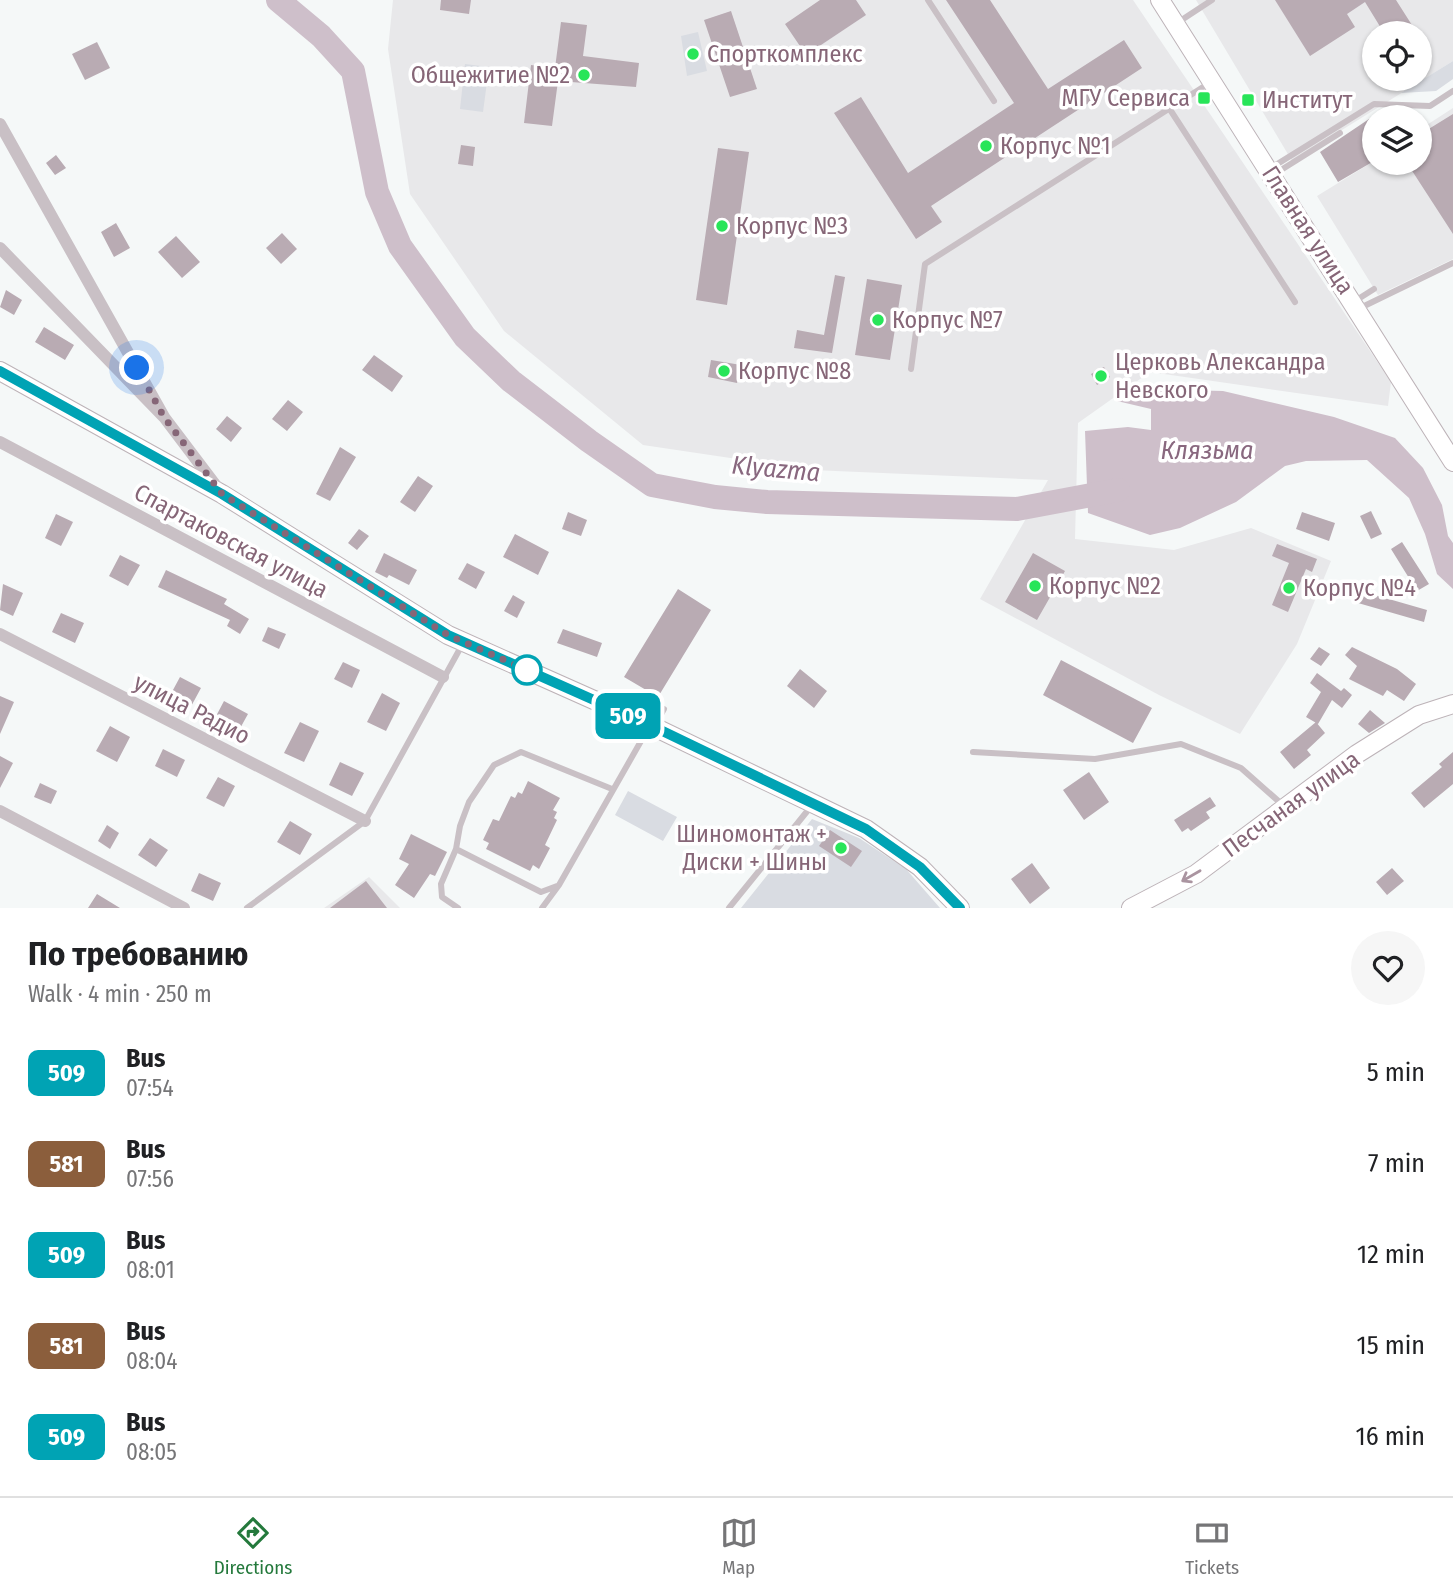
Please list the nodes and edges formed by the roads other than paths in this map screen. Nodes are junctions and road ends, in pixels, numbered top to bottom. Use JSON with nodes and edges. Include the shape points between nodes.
{"nodes":[{"id":1,"x":928,"y":0,"type":"edge"},
{"id":2,"x":1160,"y":0,"type":"edge"},
{"id":3,"x":1212,"y":0,"type":"edge"},
{"id":4,"x":1175,"y":24,"type":"junction"},
{"id":5,"x":1212,"y":81,"type":"junction"},
{"id":6,"x":1453,"y":91,"type":"edge"},
{"id":7,"x":994,"y":102,"type":"dead end"},
{"id":8,"x":1170,"y":108,"type":"junction"},
{"id":9,"x":0,"y":124,"type":"edge"},
{"id":10,"x":1340,"y":133,"type":"dead end"},
{"id":11,"x":1271,"y":172,"type":"junction"},
{"id":12,"x":0,"y":248,"type":"edge"},
{"id":13,"x":1453,"y":263,"type":"edge"},
{"id":14,"x":1374,"y":289,"type":"dead end"},
{"id":15,"x":1295,"y":302,"type":"dead end"},
{"id":16,"x":1356,"y":305,"type":"junction"},
{"id":17,"x":911,"y":369,"type":"dead end"},
{"id":18,"x":0,"y":371,"type":"edge"},
{"id":19,"x":164,"y":417,"type":"junction"},
{"id":20,"x":0,"y":442,"type":"edge"},
{"id":21,"x":1453,"y":462,"type":"edge"},
{"id":22,"x":222,"y":494,"type":"junction"},
{"id":23,"x":0,"y":634,"type":"edge"},
{"id":24,"x":464,"y":642,"type":"junction"},
{"id":25,"x":443,"y":677,"type":"junction"},
{"id":26,"x":1453,"y":704,"type":"edge"},
{"id":27,"x":664,"y":709,"type":"dead end"},
{"id":28,"x":652,"y":726,"type":"junction"},
{"id":29,"x":974,"y":752,"type":"dead end"},
{"id":30,"x":612,"y":789,"type":"junction"},
{"id":31,"x":814,"y":803,"type":"junction"},
{"id":32,"x":1285,"y":807,"type":"junction"},
{"id":33,"x":0,"y":811,"type":"edge"},
{"id":34,"x":365,"y":821,"type":"junction"},
{"id":35,"x":456,"y":849,"type":"junction"},
{"id":36,"x":559,"y":885,"type":"junction"},
{"id":37,"x":184,"y":908,"type":"edge"},
{"id":38,"x":247,"y":908,"type":"edge"},
{"id":39,"x":458,"y":908,"type":"edge"},
{"id":40,"x":542,"y":908,"type":"edge"},
{"id":41,"x":730,"y":908,"type":"edge"},
{"id":42,"x":960,"y":908,"type":"edge"},
{"id":43,"x":1131,"y":908,"type":"edge"}],
"edges":[{"from":1,"to":7,"type":"lane"},
{"from":2,"to":4,"type":"main road","name":"Главная улица"},
{"from":3,"to":4,"type":"lane"},
{"from":4,"to":5,"type":"main road","name":"Главная улица"},
{"from":5,"to":8,"type":"lane"},
{"from":5,"to":11,"type":"main road","name":"Главная улица"},
{"from":6,"to":11,"type":"lane","via":[[1430,106],[1374,104]]},
{"from":8,"to":15,"type":"lane"},
{"from":8,"to":17,"type":"lane","via":[[925,264]]},
{"from":9,"to":19,"type":"street"},
{"from":10,"to":11,"type":"lane"},
{"from":11,"to":16,"type":"main road","name":"Главная улица"},
{"from":12,"to":19,"type":"street"},
{"from":13,"to":16,"type":"lane"},
{"from":14,"to":16,"type":"lane"},
{"from":16,"to":21,"type":"main road","name":"Главная улица"},
{"from":18,"to":22,"type":"main road"},
{"from":19,"to":22,"type":"street"},
{"from":20,"to":25,"type":"street","name":"Спартаковская улица"},
{"from":22,"to":24,"type":"main road"},
{"from":23,"to":34,"type":"street","name":"улица Радио"},
{"from":24,"to":25,"type":"lane"},
{"from":24,"to":28,"type":"main road"},
{"from":25,"to":34,"type":"lane"},
{"from":26,"to":32,"type":"main road","name":"Песчаная улица","via":[[1419,715]]},
{"from":27,"to":28,"type":"lane"},
{"from":28,"to":30,"type":"lane"},
{"from":28,"to":31,"type":"main road"},
{"from":29,"to":32,"type":"lane","via":[[1095,759],[1181,744],[1241,768]]},
{"from":30,"to":35,"type":"lane","via":[[521,752],[494,765],[469,802]]},
{"from":30,"to":36,"type":"lane"},
{"from":31,"to":41,"type":"lane"},
{"from":31,"to":42,"type":"main road","via":[[866,829],[920,867]]},
{"from":32,"to":43,"type":"main road","name":"Песчаная улица","one_way":true,"via":[[1196,874]]},
{"from":33,"to":37,"type":"street"},
{"from":34,"to":38,"type":"lane"},
{"from":35,"to":36,"type":"lane","via":[[541,892]]},
{"from":35,"to":39,"type":"lane","via":[[440,884],[442,897]]},
{"from":36,"to":40,"type":"lane"}]}
